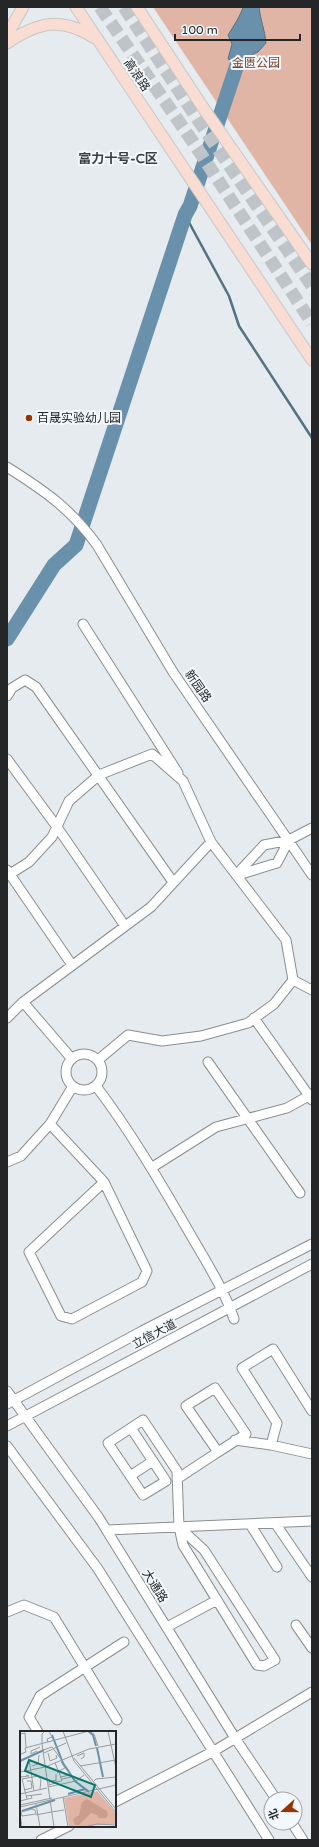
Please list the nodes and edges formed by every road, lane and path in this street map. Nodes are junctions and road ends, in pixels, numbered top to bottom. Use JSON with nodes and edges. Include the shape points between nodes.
{"nodes":[{"id":1,"x":23,"y":7,"type":"edge"},
{"id":2,"x":76,"y":7,"type":"edge"},
{"id":3,"x":137,"y":7,"type":"edge"},
{"id":4,"x":144,"y":7,"type":"edge"},
{"id":5,"x":154,"y":33,"type":"junction"},
{"id":6,"x":7,"y":35,"type":"edge"},
{"id":7,"x":98,"y":41,"type":"junction"},
{"id":8,"x":7,"y":43,"type":"edge"},
{"id":9,"x":312,"y":264,"type":"edge"},
{"id":10,"x":312,"y":360,"type":"edge"},
{"id":11,"x":7,"y":464,"type":"edge"},
{"id":12,"x":7,"y":468,"type":"edge"},
{"id":13,"x":68,"y":508,"type":"junction"},
{"id":14,"x":83,"y":624,"type":"dead end"},
{"id":15,"x":7,"y":696,"type":"edge"},
{"id":16,"x":7,"y":759,"type":"edge"},
{"id":17,"x":99,"y":775,"type":"junction"},
{"id":18,"x":183,"y":781,"type":"junction"},
{"id":19,"x":57,"y":827,"type":"junction"},
{"id":20,"x":312,"y":828,"type":"edge"},
{"id":21,"x":290,"y":840,"type":"junction"},
{"id":22,"x":211,"y":842,"type":"junction"},
{"id":23,"x":312,"y":870,"type":"edge"},
{"id":24,"x":8,"y":872,"type":"edge"},
{"id":25,"x":236,"y":875,"type":"junction"},
{"id":26,"x":312,"y":875,"type":"edge"},
{"id":27,"x":174,"y":882,"type":"junction"},
{"id":28,"x":125,"y":926,"type":"junction"},
{"id":29,"x":72,"y":965,"type":"junction"},
{"id":30,"x":293,"y":980,"type":"junction"},
{"id":31,"x":312,"y":990,"type":"edge"},
{"id":32,"x":23,"y":1002,"type":"junction"},
{"id":33,"x":7,"y":1018,"type":"edge"},
{"id":34,"x":254,"y":1018,"type":"junction"},
{"id":35,"x":72,"y":1058,"type":"junction"},
{"id":36,"x":98,"y":1060,"type":"junction"},
{"id":37,"x":208,"y":1062,"type":"dead end"},
{"id":38,"x":73,"y":1086,"type":"junction"},
{"id":39,"x":96,"y":1086,"type":"junction"},
{"id":40,"x":311,"y":1097,"type":"edge"},
{"id":41,"x":249,"y":1118,"type":"junction"},
{"id":42,"x":50,"y":1124,"type":"junction"},
{"id":43,"x":7,"y":1162,"type":"edge"},
{"id":44,"x":151,"y":1168,"type":"junction"},
{"id":45,"x":104,"y":1182,"type":"junction"},
{"id":46,"x":300,"y":1193,"type":"dead end"},
{"id":47,"x":312,"y":1244,"type":"edge"},
{"id":48,"x":312,"y":1264,"type":"edge"},
{"id":49,"x":221,"y":1291,"type":"junction"},
{"id":50,"x":230,"y":1308,"type":"junction"},
{"id":51,"x":234,"y":1319,"type":"dead end"},
{"id":52,"x":7,"y":1391,"type":"edge"},
{"id":53,"x":11,"y":1402,"type":"edge"},
{"id":54,"x":312,"y":1411,"type":"edge"},
{"id":55,"x":26,"y":1416,"type":"junction"},
{"id":56,"x":7,"y":1426,"type":"edge"},
{"id":57,"x":131,"y":1428,"type":"junction"},
{"id":58,"x":235,"y":1440,"type":"junction"},
{"id":59,"x":272,"y":1445,"type":"junction"},
{"id":60,"x":7,"y":1446,"type":"edge"},
{"id":61,"x":218,"y":1452,"type":"junction"},
{"id":62,"x":312,"y":1454,"type":"edge"},
{"id":63,"x":153,"y":1461,"type":"junction"},
{"id":64,"x":130,"y":1476,"type":"junction"},
{"id":65,"x":177,"y":1479,"type":"junction"},
{"id":66,"x":312,"y":1521,"type":"edge"},
{"id":67,"x":275,"y":1523,"type":"junction"},
{"id":68,"x":250,"y":1524,"type":"junction"},
{"id":69,"x":179,"y":1527,"type":"junction"},
{"id":70,"x":107,"y":1530,"type":"junction"},
{"id":71,"x":277,"y":1567,"type":"dead end"},
{"id":72,"x":312,"y":1577,"type":"edge"},
{"id":73,"x":217,"y":1600,"type":"junction"},
{"id":74,"x":7,"y":1612,"type":"edge"},
{"id":75,"x":296,"y":1625,"type":"dead end"},
{"id":76,"x":167,"y":1627,"type":"junction"},
{"id":77,"x":124,"y":1642,"type":"dead end"},
{"id":78,"x":312,"y":1648,"type":"edge"},
{"id":79,"x":85,"y":1668,"type":"junction"},
{"id":80,"x":312,"y":1692,"type":"edge"},
{"id":81,"x":117,"y":1720,"type":"dead end"},
{"id":82,"x":37,"y":1731,"type":"edge"},
{"id":83,"x":236,"y":1738,"type":"junction"},
{"id":84,"x":214,"y":1751,"type":"junction"},
{"id":85,"x":271,"y":1791,"type":"edge"},
{"id":86,"x":116,"y":1801,"type":"edge"},
{"id":87,"x":67,"y":1827,"type":"edge"},
{"id":88,"x":297,"y":1831,"type":"edge"},
{"id":89,"x":42,"y":1840,"type":"edge"},
{"id":90,"x":269,"y":1840,"type":"edge"},
{"id":91,"x":303,"y":1840,"type":"edge"}],
"edges":[{"from":1,"to":6,"type":"main road"},
{"from":2,"to":7,"type":"main road","name":"高浪路"},
{"from":3,"to":5,"type":"main road"},
{"from":4,"to":5,"type":"main road"},
{"from":5,"to":9,"type":"main road"},
{"from":7,"to":8,"type":"main road","via":[[83,31],[57,24],[28,30]]},
{"from":7,"to":10,"type":"main road","name":"高浪路"},
{"from":11,"to":13,"type":"street"},
{"from":12,"to":13,"type":"street"},
{"from":13,"to":21,"type":"street","name":"新园路","via":[[99,545],[173,672]]},
{"from":14,"to":18,"type":"street"},
{"from":15,"to":17,"type":"street","via":[[12,688],[25,680],[36,687]]},
{"from":16,"to":19,"type":"street"},
{"from":17,"to":18,"type":"street","via":[[152,754]]},
{"from":17,"to":19,"type":"street","via":[[69,801]]},
{"from":17,"to":27,"type":"street"},
{"from":18,"to":22,"type":"street"},
{"from":19,"to":24,"type":"street","via":[[52,837],[29,862]]},
{"from":19,"to":28,"type":"street"},
{"from":20,"to":21,"type":"street"},
{"from":21,"to":23,"type":"street","name":"新园路"},
{"from":21,"to":25,"type":"street","via":[[264,845]]},
{"from":21,"to":25,"type":"street","via":[[277,863]]},
{"from":21,"to":26,"type":"street","name":"新园路"},
{"from":22,"to":25,"type":"street"},
{"from":22,"to":27,"type":"street"},
{"from":24,"to":29,"type":"street"},
{"from":25,"to":30,"type":"street","via":[[286,940]]},
{"from":27,"to":28,"type":"street","via":[[151,907]]},
{"from":28,"to":29,"type":"street"},
{"from":29,"to":32,"type":"street"},
{"from":30,"to":31,"type":"street"},
{"from":30,"to":34,"type":"street","via":[[274,1004]]},
{"from":32,"to":33,"type":"street"},
{"from":32,"to":35,"type":"street"},
{"from":34,"to":36,"type":"street","via":[[248,1023],[201,1036],[162,1041],[128,1034]]},
{"from":34,"to":40,"type":"street"},
{"from":35,"to":36,"type":"street","via":[[89,1054]]},
{"from":35,"to":38,"type":"street","via":[[66,1069]]},
{"from":36,"to":39,"type":"street","via":[[102,1076]]},
{"from":37,"to":41,"type":"street"},
{"from":38,"to":39,"type":"street","via":[[85,1090]]},
{"from":38,"to":42,"type":"street"},
{"from":39,"to":44,"type":"street","via":[[120,1117]]},
{"from":40,"to":41,"type":"street","via":[[286,1108]]},
{"from":41,"to":44,"type":"street","via":[[216,1127]]},
{"from":41,"to":46,"type":"street"},
{"from":42,"to":43,"type":"street","via":[[21,1156]]},
{"from":42,"to":45,"type":"street"},
{"from":44,"to":49,"type":"street"},
{"from":45,"to":45,"type":"street","via":[[29,1252],[61,1316],[72,1318],[79,1315],[142,1282],[147,1271]]},
{"from":47,"to":49,"type":"street","name":"立信大道"},
{"from":48,"to":50,"type":"street","name":"立信大道"},
{"from":49,"to":50,"type":"street"},
{"from":49,"to":53,"type":"street","name":"立信大道"},
{"from":50,"to":51,"type":"street"},
{"from":50,"to":55,"type":"street","name":"立信大道"},
{"from":52,"to":53,"type":"street","name":"大通路"},
{"from":53,"to":55,"type":"street","name":"大通路"},
{"from":54,"to":59,"type":"street","via":[[273,1349],[242,1368],[277,1423]]},
{"from":55,"to":56,"type":"street","name":"立信大道"},
{"from":55,"to":70,"type":"street","name":"大通路"},
{"from":57,"to":63,"type":"street"},
{"from":57,"to":64,"type":"street","via":[[108,1443]]},
{"from":57,"to":65,"type":"street","via":[[143,1420],[176,1471]]},
{"from":58,"to":59,"type":"street"},
{"from":58,"to":61,"type":"street"},
{"from":58,"to":61,"type":"street","via":[[246,1434],[215,1388],[186,1406]]},
{"from":59,"to":62,"type":"street"},
{"from":60,"to":84,"type":"street","via":[[98,1569]]},
{"from":61,"to":65,"type":"street"},
{"from":63,"to":64,"type":"street"},
{"from":63,"to":64,"type":"street","via":[[166,1481],[143,1495]]},
{"from":65,"to":69,"type":"street"},
{"from":66,"to":67,"type":"street"},
{"from":67,"to":68,"type":"street"},
{"from":67,"to":72,"type":"street"},
{"from":68,"to":69,"type":"street"},
{"from":68,"to":71,"type":"street"},
{"from":69,"to":70,"type":"street"},
{"from":69,"to":73,"type":"street","via":[[183,1545]]},
{"from":69,"to":73,"type":"street","via":[[204,1550],[275,1660],[264,1666],[257,1665]]},
{"from":70,"to":76,"type":"street","name":"大通路"},
{"from":73,"to":76,"type":"street"},
{"from":74,"to":79,"type":"street","via":[[24,1605],[54,1618]]},
{"from":75,"to":78,"type":"street"},
{"from":76,"to":83,"type":"street","name":"大通路"},
{"from":77,"to":79,"type":"street"},
{"from":79,"to":81,"type":"street"},
{"from":79,"to":82,"type":"street","via":[[40,1696],[29,1717]]},
{"from":80,"to":83,"type":"street"},
{"from":83,"to":84,"type":"street"},
{"from":83,"to":85,"type":"street","name":"大通路"},
{"from":84,"to":86,"type":"street"},
{"from":84,"to":90,"type":"street"},
{"from":87,"to":89,"type":"street"},
{"from":88,"to":91,"type":"street"}]}
